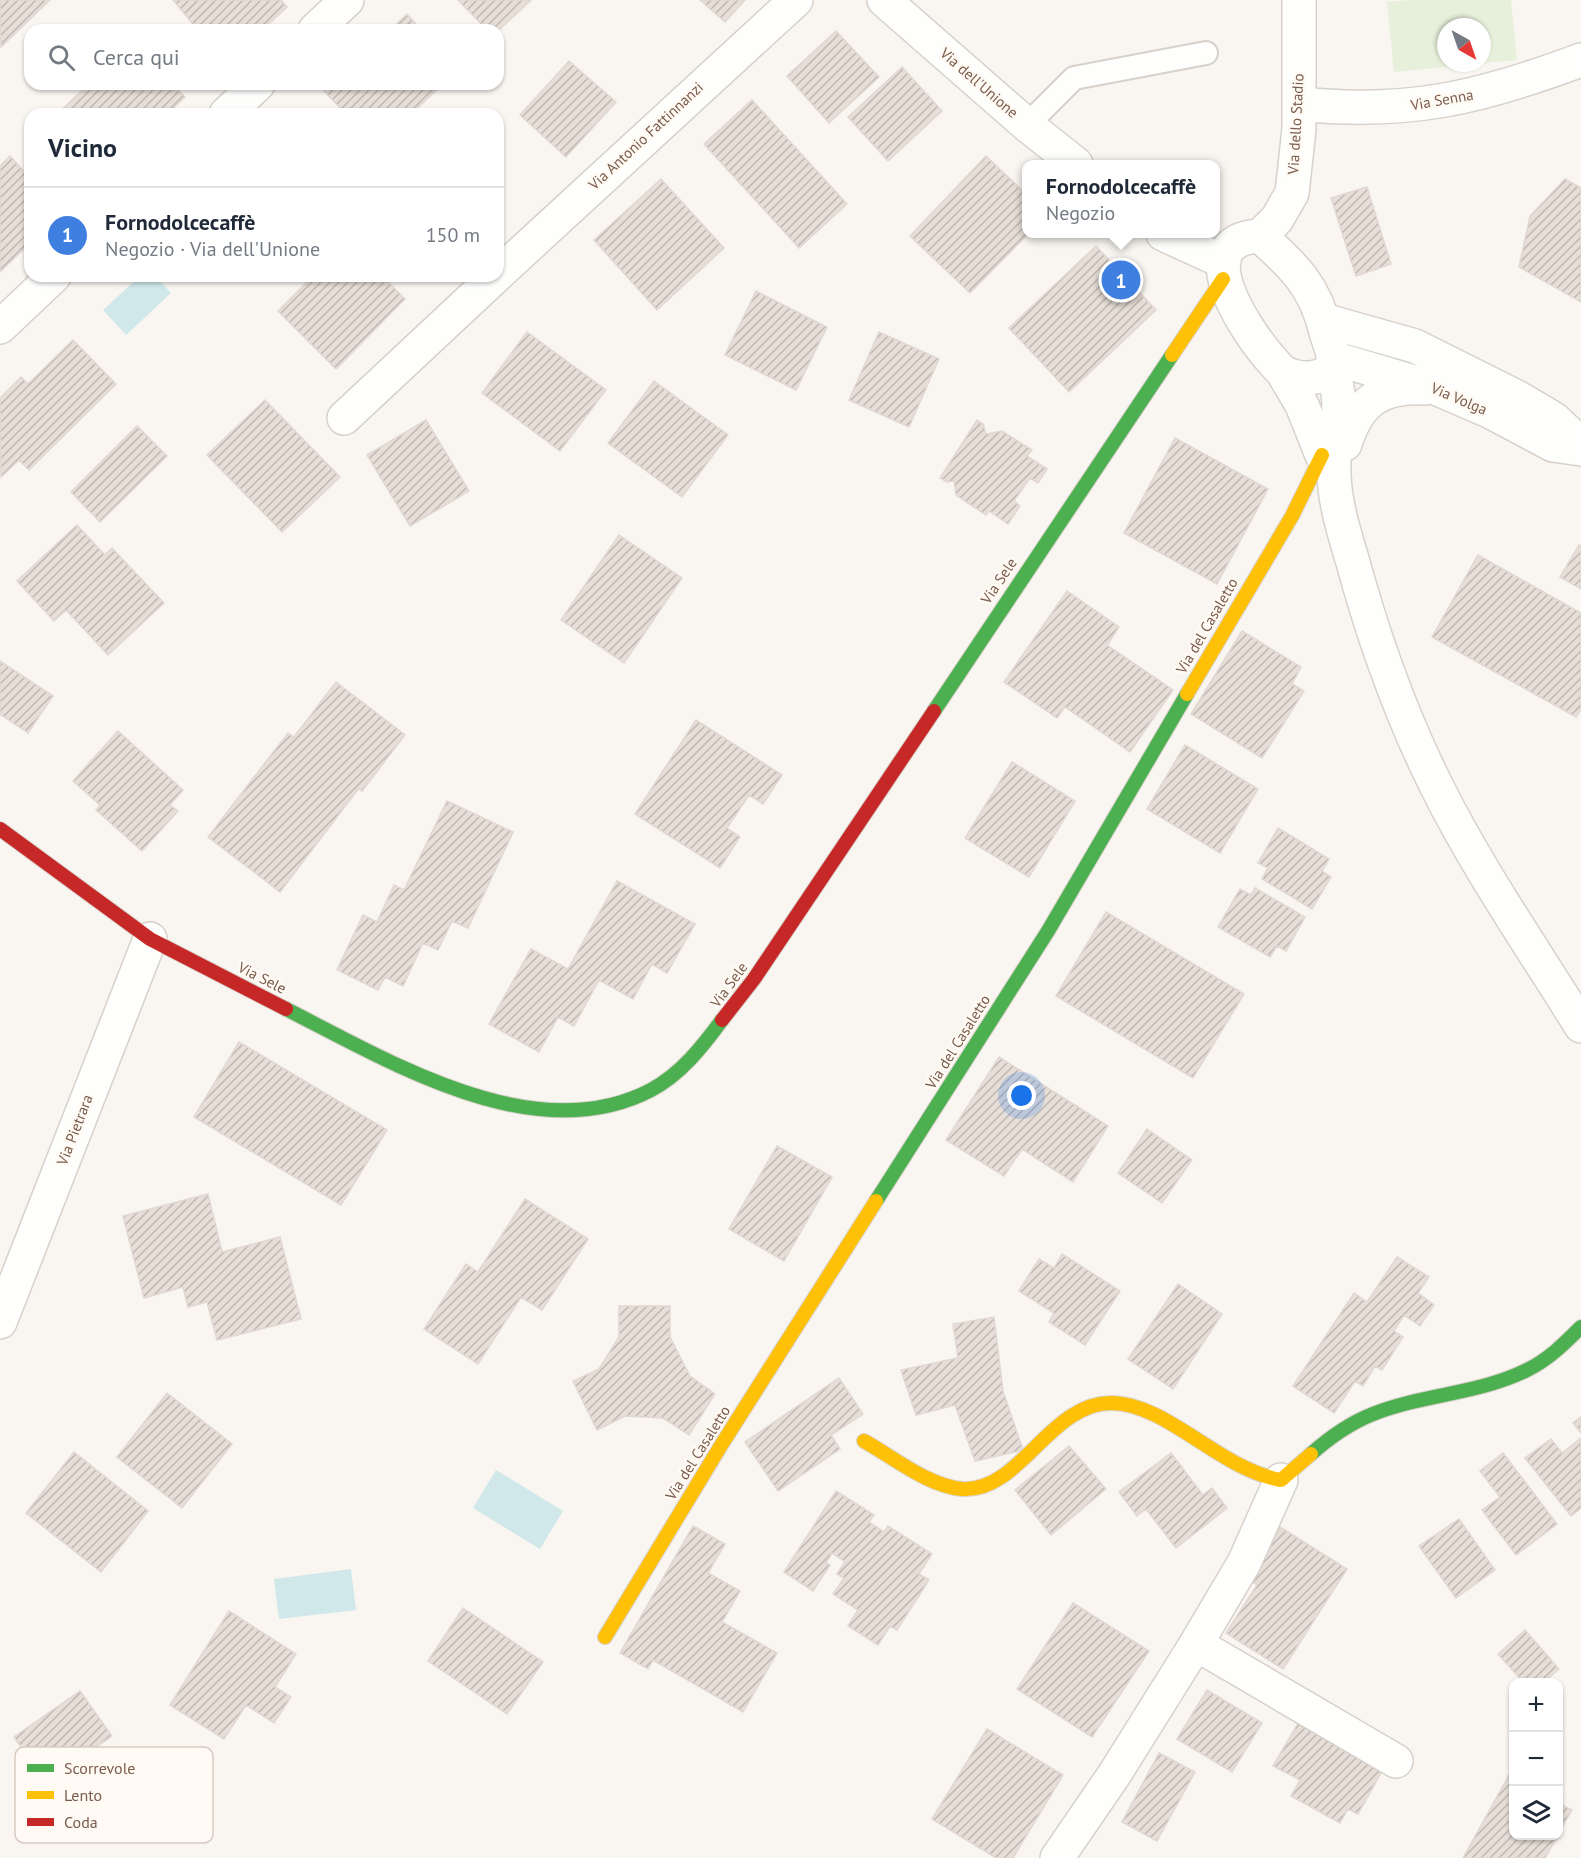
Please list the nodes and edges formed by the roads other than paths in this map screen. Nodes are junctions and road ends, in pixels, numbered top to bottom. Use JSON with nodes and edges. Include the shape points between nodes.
{"nodes":[{"id":1,"x":347,"y":0,"type":"edge"},
{"id":2,"x":796,"y":0,"type":"edge"},
{"id":3,"x":885,"y":0,"type":"edge"},
{"id":4,"x":1299,"y":0,"type":"edge"},
{"id":5,"x":321,"y":24,"type":"edge"},
{"id":6,"x":1206,"y":53,"type":"dead end"},
{"id":7,"x":1581,"y":60,"type":"edge"},
{"id":8,"x":252,"y":90,"type":"edge"},
{"id":9,"x":1299,"y":104,"type":"junction"},
{"id":10,"x":232,"y":108,"type":"edge"},
{"id":11,"x":1027,"y":125,"type":"junction"},
{"id":12,"x":1070,"y":160,"type":"edge"},
{"id":13,"x":1260,"y":236,"type":"junction"},
{"id":14,"x":1169,"y":238,"type":"edge"},
{"id":15,"x":504,"y":269,"type":"edge"},
{"id":16,"x":1223,"y":271,"type":"junction"},
{"id":17,"x":48,"y":282,"type":"edge"},
{"id":18,"x":490,"y":282,"type":"edge"},
{"id":19,"x":1323,"y":320,"type":"junction"},
{"id":20,"x":0,"y":327,"type":"edge"},
{"id":21,"x":1332,"y":363,"type":"junction"},
{"id":22,"x":1282,"y":371,"type":"junction"},
{"id":23,"x":1438,"y":389,"type":"junction"},
{"id":24,"x":344,"y":418,"type":"dead end"},
{"id":25,"x":1580,"y":449,"type":"edge"},
{"id":26,"x":1328,"y":464,"type":"junction"},
{"id":27,"x":0,"y":829,"type":"edge"},
{"id":28,"x":150,"y":939,"type":"junction"},
{"id":29,"x":1581,"y":1026,"type":"edge"},
{"id":30,"x":0,"y":1322,"type":"edge"},
{"id":31,"x":1581,"y":1327,"type":"edge"},
{"id":32,"x":864,"y":1441,"type":"dead end"},
{"id":33,"x":1281,"y":1480,"type":"junction"},
{"id":34,"x":605,"y":1637,"type":"dead end"},
{"id":35,"x":1196,"y":1644,"type":"junction"},
{"id":36,"x":1396,"y":1761,"type":"dead end"},
{"id":37,"x":1057,"y":1858,"type":"edge"}],
"edges":[{"from":1,"to":5,"type":"street"},
{"from":2,"to":15,"type":"street","name":"Via Antonio Fattinnanzi"},
{"from":3,"to":11,"type":"street","name":"Via dell'Unione"},
{"from":4,"to":9,"type":"street","name":"Via dello Stadio"},
{"from":6,"to":11,"type":"lane","via":[[1074,78]]},
{"from":7,"to":9,"type":"street","name":"Via Senna","via":[[1492,90],[1418,105],[1350,109]]},
{"from":8,"to":10,"type":"street"},
{"from":9,"to":13,"type":"street","name":"Via dello Stadio","via":[[1292,192],[1277,219]]},
{"from":11,"to":12,"type":"street","name":"Via dell'Unione"},
{"from":13,"to":16,"type":"street","via":[[1231,248]]},
{"from":13,"to":19,"type":"street","via":[[1301,275]]},
{"from":14,"to":16,"type":"street"},
{"from":16,"to":22,"type":"street","via":[[1238,314]]},
{"from":16,"to":28,"type":"street","name":"Via Sele","via":[[754,979],[695,1055],[651,1090],[605,1106],[556,1111],[476,1096],[409,1071]]},
{"from":17,"to":20,"type":"street"},
{"from":18,"to":24,"type":"street","name":"Via Antonio Fattinnanzi"},
{"from":19,"to":21,"type":"street"},
{"from":19,"to":25,"type":"street","via":[[1425,351],[1554,419]]},
{"from":21,"to":22,"type":"street","via":[[1322,375],[1301,379]]},
{"from":21,"to":23,"type":"street","name":"Via Volga"},
{"from":21,"to":26,"type":"street","via":[[1340,405]]},
{"from":22,"to":26,"type":"street"},
{"from":23,"to":25,"type":"street","name":"Via Volga","via":[[1553,445]]},
{"from":23,"to":26,"type":"street","via":[[1396,390],[1361,407]]},
{"from":26,"to":29,"type":"street","via":[[1369,619],[1436,785],[1477,859]]},
{"from":26,"to":34,"type":"street","name":"Via del Casaletto","via":[[1292,516],[1048,931],[720,1447]]},
{"from":27,"to":28,"type":"street","name":"Via Sele"},
{"from":28,"to":30,"type":"street","name":"Via Pietrara"},
{"from":31,"to":33,"type":"street","via":[[1547,1359],[1515,1376],[1401,1403],[1357,1421],[1328,1439]]},
{"from":32,"to":33,"type":"street","via":[[944,1484],[977,1489],[1002,1476],[1070,1417],[1111,1403],[1147,1413],[1245,1470]]},
{"from":33,"to":35,"type":"street","via":[[1244,1563]]},
{"from":35,"to":36,"type":"street"},
{"from":35,"to":37,"type":"street"}]}
